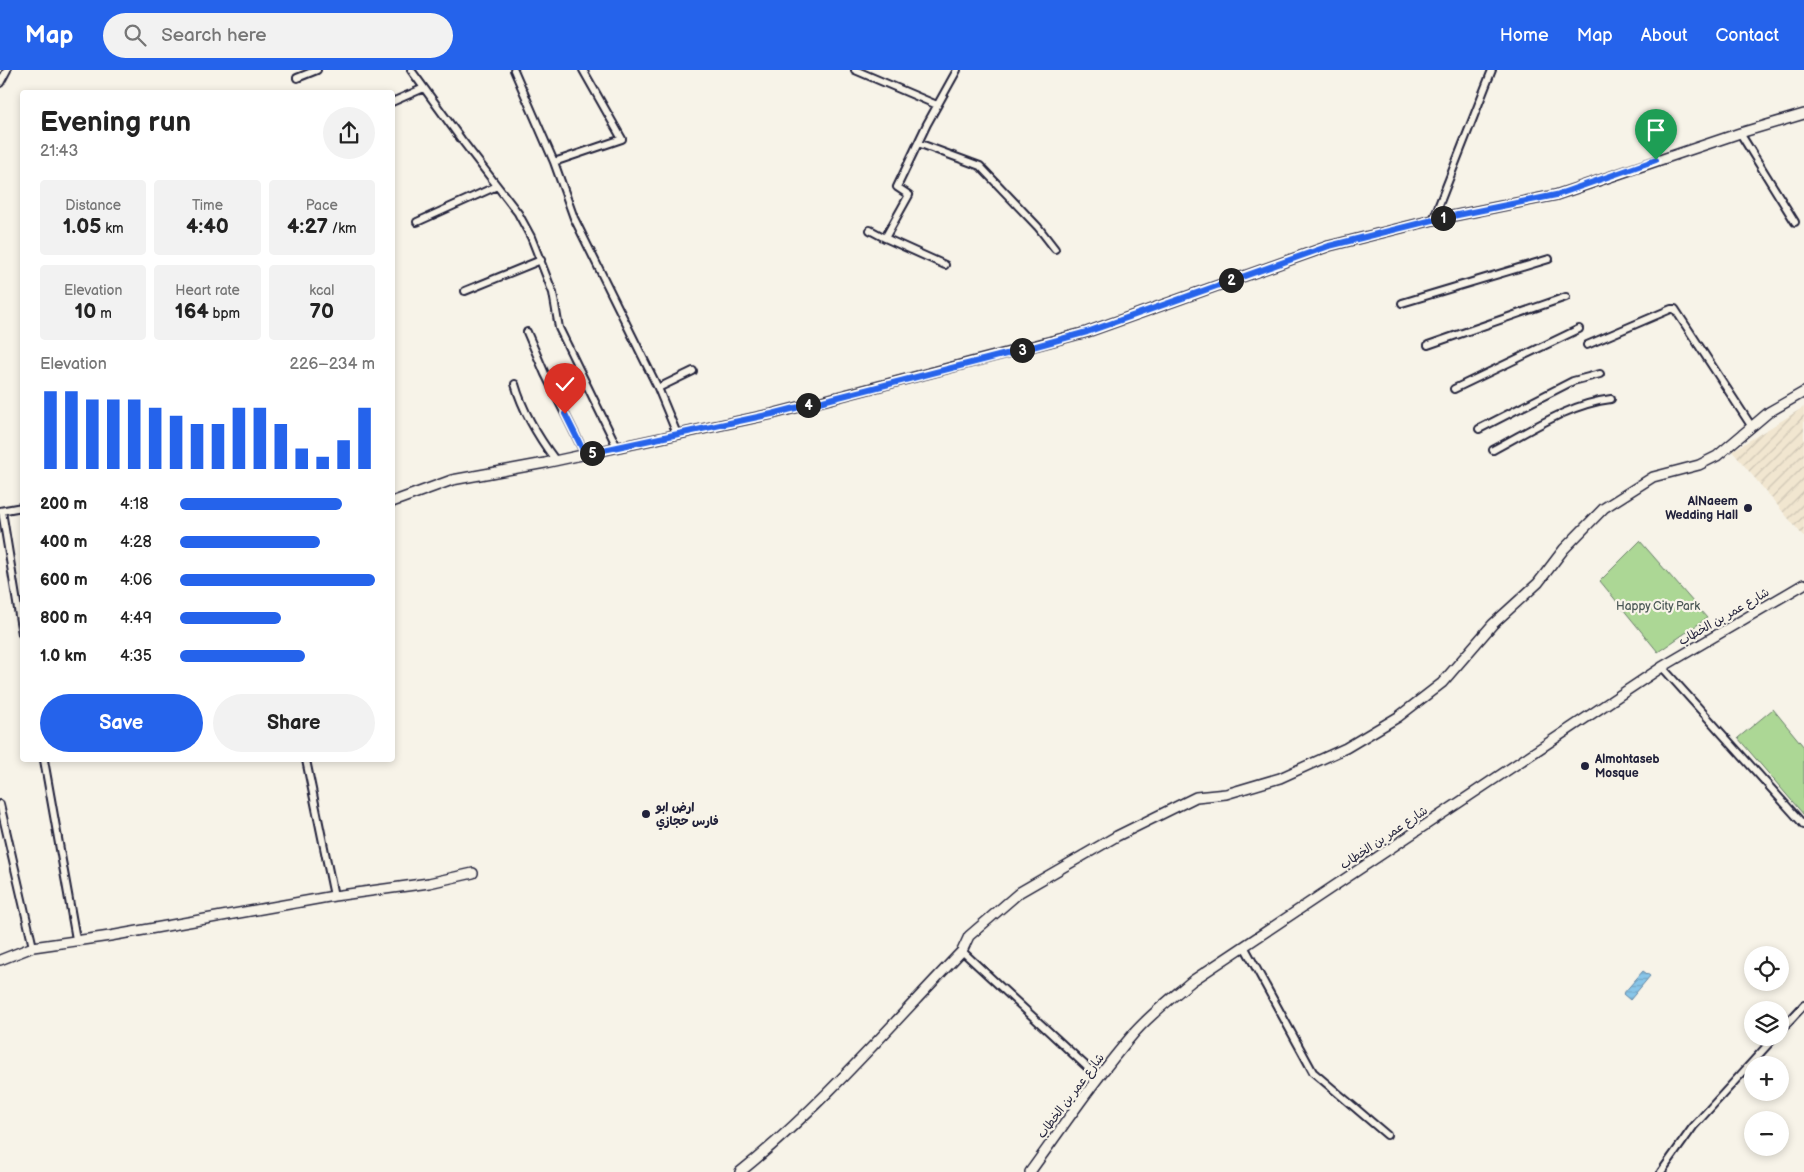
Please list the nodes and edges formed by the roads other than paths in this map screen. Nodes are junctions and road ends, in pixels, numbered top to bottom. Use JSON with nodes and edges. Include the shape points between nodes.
{"nodes":[{"id":1,"x":7,"y":70,"type":"edge"},
{"id":2,"x":317,"y":70,"type":"edge"},
{"id":3,"x":411,"y":70,"type":"edge"},
{"id":4,"x":514,"y":70,"type":"edge"},
{"id":5,"x":583,"y":70,"type":"edge"},
{"id":6,"x":855,"y":70,"type":"edge"},
{"id":7,"x":957,"y":70,"type":"edge"},
{"id":8,"x":1492,"y":70,"type":"edge"},
{"id":9,"x":298,"y":78,"type":"dead end"},
{"id":10,"x":0,"y":83,"type":"edge"},
{"id":11,"x":424,"y":88,"type":"junction"},
{"id":12,"x":395,"y":101,"type":"edge"},
{"id":13,"x":937,"y":105,"type":"junction"},
{"id":14,"x":1804,"y":114,"type":"edge"},
{"id":15,"x":1740,"y":133,"type":"junction"},
{"id":16,"x":918,"y":143,"type":"junction"},
{"id":17,"x":554,"y":162,"type":"junction"},
{"id":18,"x":497,"y":186,"type":"junction"},
{"id":19,"x":1433,"y":220,"type":"junction"},
{"id":20,"x":417,"y":222,"type":"dead end"},
{"id":21,"x":1795,"y":222,"type":"dead end"},
{"id":22,"x":870,"y":230,"type":"dead end"},
{"id":23,"x":885,"y":238,"type":"junction"},
{"id":24,"x":1055,"y":248,"type":"dead end"},
{"id":25,"x":1549,"y":259,"type":"dead end"},
{"id":26,"x":541,"y":260,"type":"junction"},
{"id":27,"x":944,"y":265,"type":"dead end"},
{"id":28,"x":465,"y":291,"type":"dead end"},
{"id":29,"x":1566,"y":297,"type":"dead end"},
{"id":30,"x":1402,"y":303,"type":"dead end"},
{"id":31,"x":1579,"y":329,"type":"dead end"},
{"id":32,"x":527,"y":332,"type":"dead end"},
{"id":33,"x":1428,"y":345,"type":"dead end"},
{"id":34,"x":1587,"y":345,"type":"dead end"},
{"id":35,"x":693,"y":371,"type":"dead end"},
{"id":36,"x":1600,"y":374,"type":"dead end"},
{"id":37,"x":515,"y":384,"type":"dead end"},
{"id":38,"x":658,"y":388,"type":"junction"},
{"id":39,"x":1454,"y":389,"type":"dead end"},
{"id":40,"x":1804,"y":392,"type":"edge"},
{"id":41,"x":1611,"y":399,"type":"dead end"},
{"id":42,"x":1752,"y":427,"type":"junction"},
{"id":43,"x":1479,"y":429,"type":"dead end"},
{"id":44,"x":678,"y":434,"type":"junction"},
{"id":45,"x":617,"y":447,"type":"junction"},
{"id":46,"x":1493,"y":450,"type":"dead end"},
{"id":47,"x":585,"y":454,"type":"junction"},
{"id":48,"x":556,"y":461,"type":"junction"},
{"id":49,"x":395,"y":501,"type":"edge"},
{"id":50,"x":20,"y":507,"type":"edge"},
{"id":51,"x":1,"y":511,"type":"edge"},
{"id":52,"x":1804,"y":584,"type":"edge"},
{"id":53,"x":20,"y":622,"type":"edge"},
{"id":54,"x":1662,"y":667,"type":"junction"},
{"id":55,"x":44,"y":762,"type":"edge"},
{"id":56,"x":306,"y":762,"type":"edge"},
{"id":57,"x":0,"y":804,"type":"edge"},
{"id":58,"x":1804,"y":825,"type":"edge"},
{"id":59,"x":473,"y":873,"type":"dead end"},
{"id":60,"x":334,"y":896,"type":"junction"},
{"id":61,"x":76,"y":940,"type":"junction"},
{"id":62,"x":1244,"y":946,"type":"junction"},
{"id":63,"x":33,"y":947,"type":"junction"},
{"id":64,"x":962,"y":951,"type":"junction"},
{"id":65,"x":0,"y":960,"type":"edge"},
{"id":66,"x":1804,"y":1005,"type":"edge"},
{"id":67,"x":1789,"y":1021,"type":"edge"},
{"id":68,"x":1767,"y":1046,"type":"edge"},
{"id":69,"x":1099,"y":1078,"type":"junction"},
{"id":70,"x":1387,"y":1135,"type":"dead end"},
{"id":71,"x":740,"y":1172,"type":"edge"},
{"id":72,"x":1030,"y":1172,"type":"edge"},
{"id":73,"x":1660,"y":1172,"type":"edge"}],
"edges":[{"from":1,"to":10,"type":"street"},
{"from":2,"to":9,"type":"street"},
{"from":3,"to":11,"type":"street"},
{"from":4,"to":17,"type":"street"},
{"from":5,"to":17,"type":"street","via":[[622,139]]},
{"from":6,"to":13,"type":"street"},
{"from":7,"to":13,"type":"street"},
{"from":8,"to":19,"type":"street"},
{"from":11,"to":12,"type":"street"},
{"from":11,"to":18,"type":"street"},
{"from":13,"to":16,"type":"street"},
{"from":14,"to":15,"type":"street"},
{"from":15,"to":19,"type":"street","via":[[1556,195]]},
{"from":15,"to":21,"type":"street"},
{"from":16,"to":23,"type":"street","via":[[897,187],[908,196]]},
{"from":16,"to":24,"type":"street","via":[[980,166]]},
{"from":17,"to":38,"type":"street","via":[[578,226]]},
{"from":18,"to":20,"type":"street"},
{"from":18,"to":26,"type":"street","via":[[518,213]]},
{"from":19,"to":44,"type":"street","via":[[1329,246],[1087,332],[772,414]]},
{"from":22,"to":23,"type":"street"},
{"from":23,"to":27,"type":"street"},
{"from":25,"to":30,"type":"street"},
{"from":26,"to":28,"type":"street"},
{"from":26,"to":45,"type":"street","via":[[553,293],[559,328]]},
{"from":29,"to":33,"type":"street"},
{"from":31,"to":39,"type":"street"},
{"from":32,"to":47,"type":"street"},
{"from":34,"to":42,"type":"street","via":[[1675,309]]},
{"from":35,"to":38,"type":"street"},
{"from":36,"to":43,"type":"street","via":[[1572,381]]},
{"from":37,"to":48,"type":"street","via":[[520,403]]},
{"from":38,"to":44,"type":"street"},
{"from":40,"to":42,"type":"street","via":[[1769,412]]},
{"from":41,"to":46,"type":"street","via":[[1571,409]]},
{"from":42,"to":64,"type":"street","via":[[1717,456],[1653,477],[1604,508],[1564,549],[1538,583],[1493,624],[1442,684],[1398,717],[1346,748],[1280,778],[1226,794],[1196,797],[1116,836],[1020,892],[969,936]]},
{"from":44,"to":45,"type":"street"},
{"from":45,"to":47,"type":"street"},
{"from":47,"to":48,"type":"street"},
{"from":48,"to":49,"type":"street","via":[[452,480]]},
{"from":50,"to":51,"type":"street"},
{"from":51,"to":53,"type":"street"},
{"from":52,"to":54,"type":"street","name":"شارع عمر بن الخطاب"},
{"from":54,"to":58,"type":"street"},
{"from":54,"to":62,"type":"street","name":"شارع عمر بن الخطاب"},
{"from":55,"to":61,"type":"street"},
{"from":56,"to":60,"type":"street"},
{"from":57,"to":63,"type":"street"},
{"from":59,"to":60,"type":"street","via":[[429,883]]},
{"from":60,"to":61,"type":"street"},
{"from":61,"to":63,"type":"street"},
{"from":62,"to":69,"type":"street","name":"شارع عمر بن الخطاب","via":[[1192,982],[1155,1013]]},
{"from":62,"to":70,"type":"street","via":[[1313,1072]]},
{"from":63,"to":65,"type":"street"},
{"from":64,"to":69,"type":"street"},
{"from":64,"to":71,"type":"street","via":[[832,1089]]},
{"from":66,"to":67,"type":"street"},
{"from":68,"to":73,"type":"street","via":[[1693,1127]]},
{"from":69,"to":72,"type":"street","name":"شارع عمر بن الخطاب"}]}
